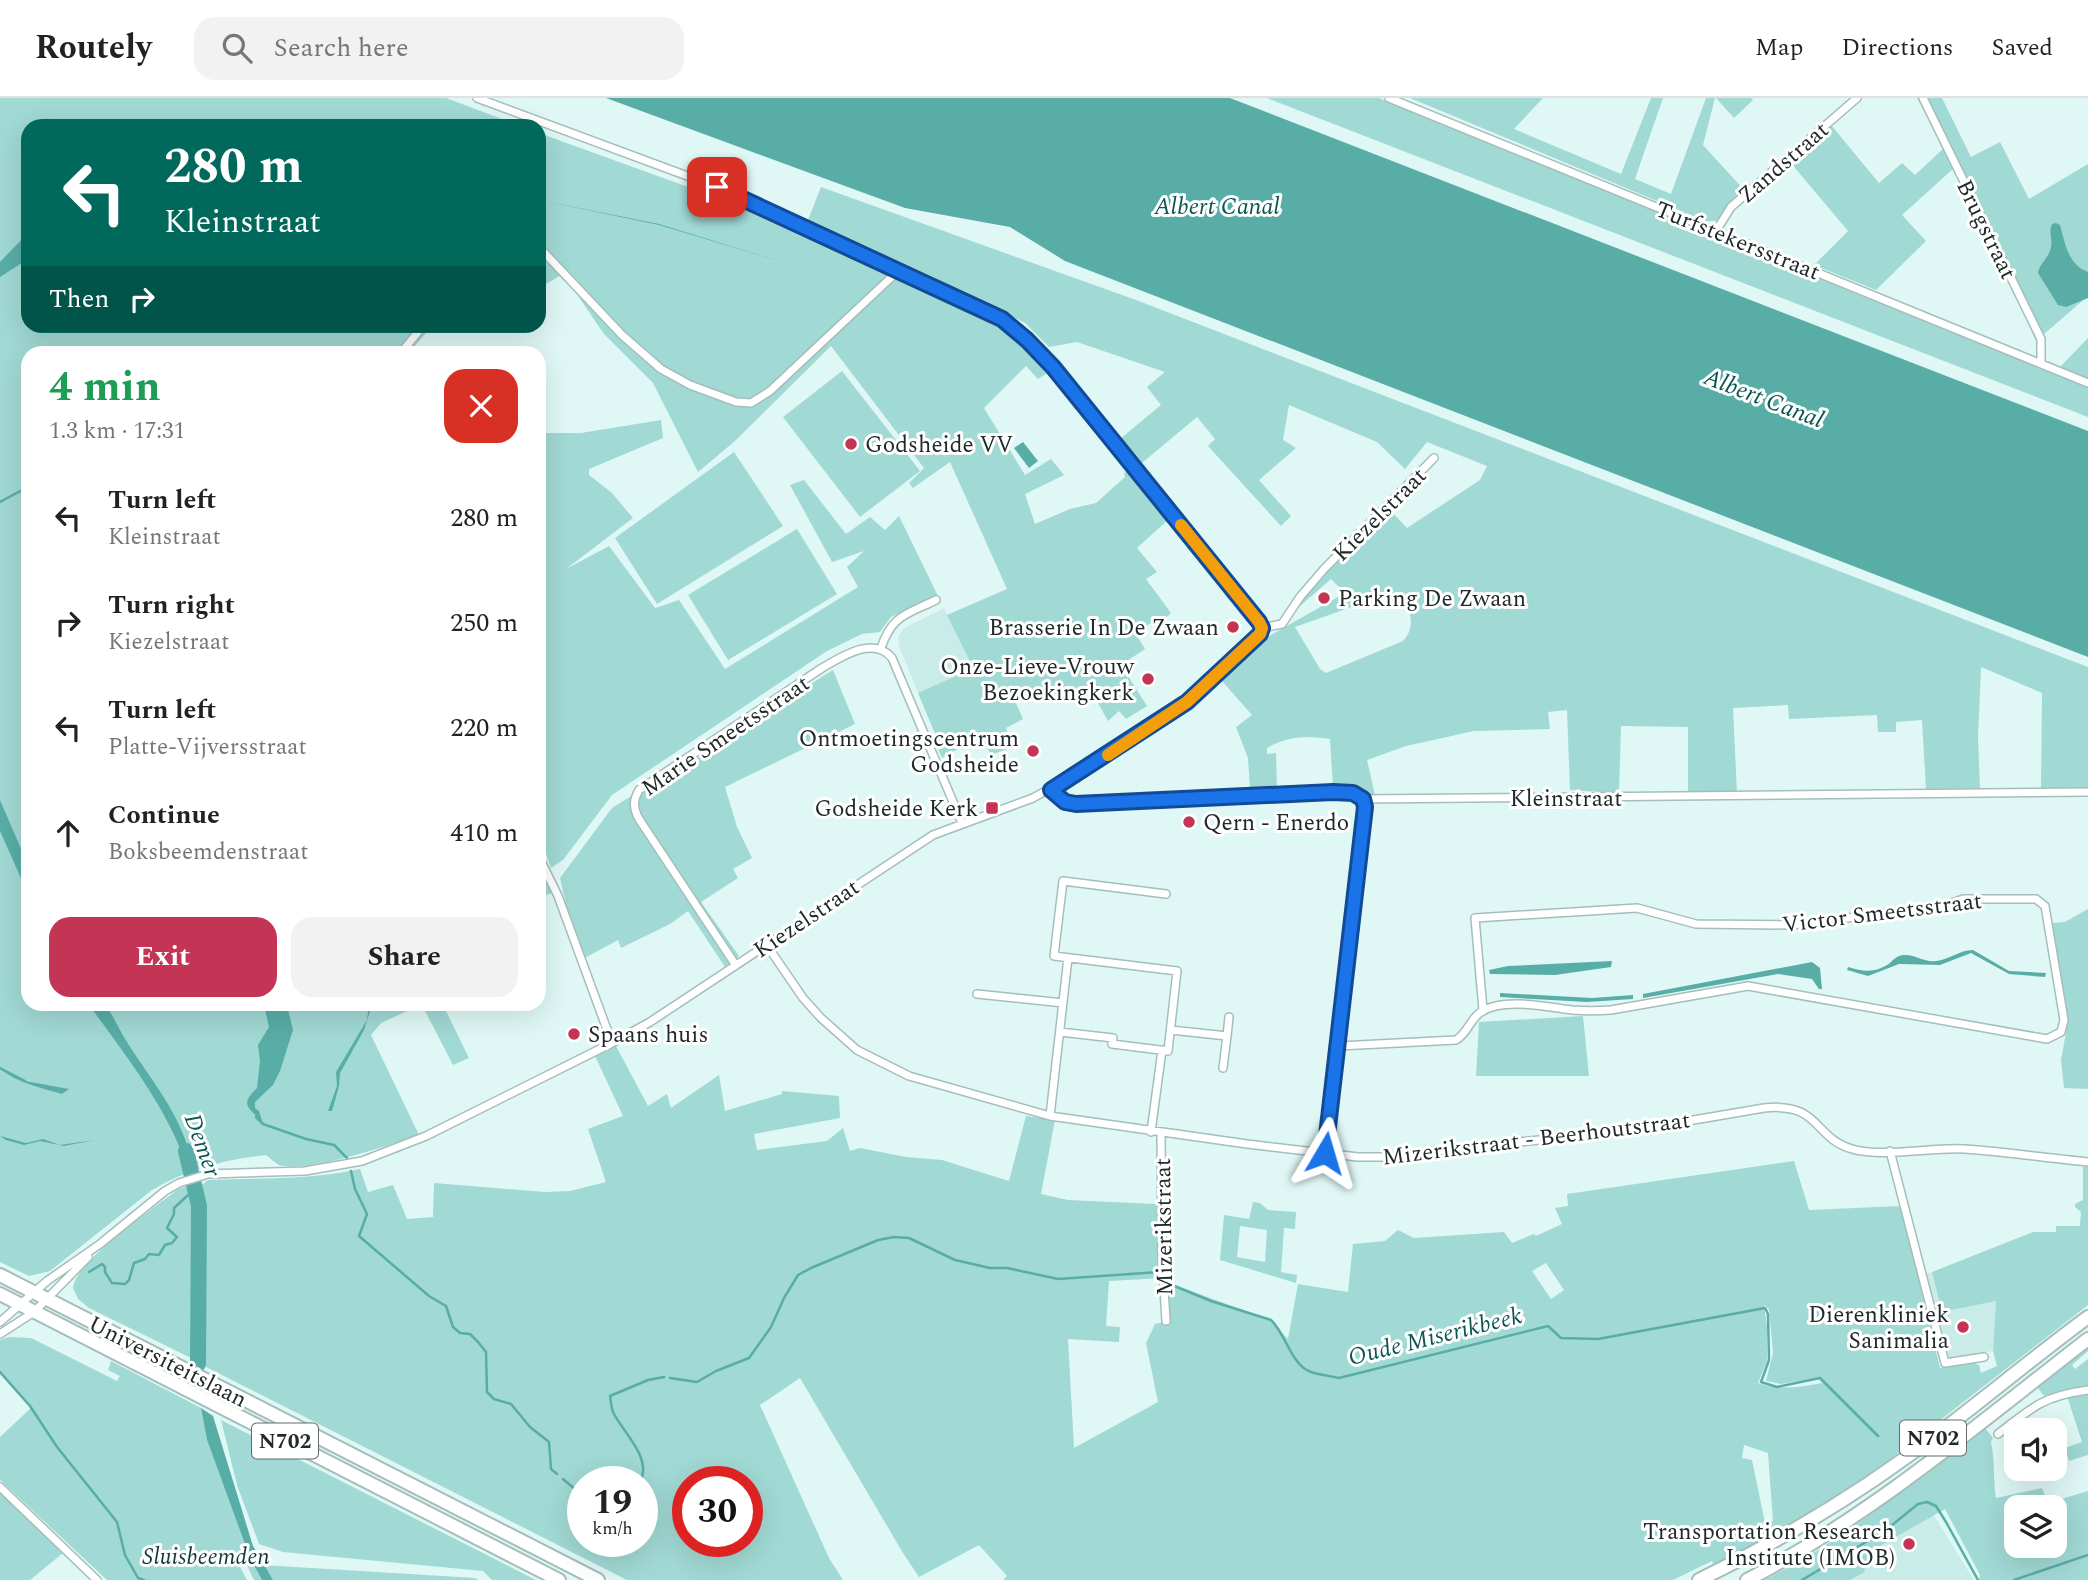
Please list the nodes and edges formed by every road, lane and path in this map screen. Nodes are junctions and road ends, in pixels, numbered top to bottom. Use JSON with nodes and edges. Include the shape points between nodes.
{"nodes":[{"id":1,"x":477,"y":98,"type":"edge"},
{"id":2,"x":1389,"y":98,"type":"edge"},
{"id":3,"x":1857,"y":98,"type":"edge"},
{"id":4,"x":1923,"y":98,"type":"edge"},
{"id":5,"x":534,"y":119,"type":"edge"},
{"id":6,"x":546,"y":124,"type":"edge"},
{"id":7,"x":1716,"y":231,"type":"junction"},
{"id":8,"x":546,"y":254,"type":"edge"},
{"id":9,"x":898,"y":271,"type":"junction"},
{"id":10,"x":2040,"y":363,"type":"junction"},
{"id":11,"x":2088,"y":383,"type":"edge"},
{"id":12,"x":1434,"y":458,"type":"dead end"},
{"id":13,"x":936,"y":600,"type":"dead end"},
{"id":14,"x":1262,"y":628,"type":"junction"},
{"id":15,"x":881,"y":648,"type":"junction"},
{"id":16,"x":1051,"y":790,"type":"junction"},
{"id":17,"x":2088,"y":792,"type":"edge"},
{"id":18,"x":1363,"y":799,"type":"junction"},
{"id":19,"x":962,"y":823,"type":"junction"},
{"id":20,"x":546,"y":871,"type":"edge"},
{"id":21,"x":1166,"y":894,"type":"dead end"},
{"id":22,"x":766,"y":944,"type":"junction"},
{"id":23,"x":1068,"y":958,"type":"junction"},
{"id":24,"x":735,"y":964,"type":"junction"},
{"id":25,"x":978,"y":994,"type":"dead end"},
{"id":26,"x":1063,"y":1003,"type":"junction"},
{"id":27,"x":1483,"y":1010,"type":"junction"},
{"id":28,"x":1229,"y":1017,"type":"dead end"},
{"id":29,"x":1171,"y":1030,"type":"junction"},
{"id":30,"x":1060,"y":1032,"type":"junction"},
{"id":31,"x":1227,"y":1036,"type":"junction"},
{"id":32,"x":612,"y":1043,"type":"junction"},
{"id":33,"x":1339,"y":1046,"type":"junction"},
{"id":34,"x":1162,"y":1050,"type":"junction"},
{"id":35,"x":1223,"y":1068,"type":"dead end"},
{"id":36,"x":1050,"y":1115,"type":"junction"},
{"id":37,"x":1151,"y":1132,"type":"junction"},
{"id":38,"x":1161,"y":1133,"type":"junction"},
{"id":39,"x":1890,"y":1151,"type":"junction"},
{"id":40,"x":1325,"y":1153,"type":"junction"},
{"id":41,"x":2088,"y":1162,"type":"edge"},
{"id":42,"x":100,"y":1244,"type":"junction"},
{"id":43,"x":0,"y":1275,"type":"edge"},
{"id":44,"x":34,"y":1292,"type":"junction"},
{"id":45,"x":0,"y":1294,"type":"edge"},
{"id":46,"x":48,"y":1299,"type":"junction"},
{"id":47,"x":21,"y":1305,"type":"junction"},
{"id":48,"x":34,"y":1312,"type":"junction"},
{"id":49,"x":2088,"y":1317,"type":"edge"},
{"id":50,"x":1166,"y":1321,"type":"dead end"},
{"id":51,"x":0,"y":1322,"type":"edge"},
{"id":52,"x":0,"y":1334,"type":"edge"},
{"id":53,"x":2088,"y":1339,"type":"edge"},
{"id":54,"x":1984,"y":1357,"type":"dead end"},
{"id":55,"x":2088,"y":1390,"type":"edge"},
{"id":56,"x":1998,"y":1434,"type":"dead end"},
{"id":57,"x":340,"y":1449,"type":"junction"},
{"id":58,"x":332,"y":1465,"type":"junction"},
{"id":59,"x":0,"y":1487,"type":"edge"},
{"id":60,"x":97,"y":1580,"type":"edge"},
{"id":61,"x":559,"y":1580,"type":"edge"},
{"id":62,"x":598,"y":1580,"type":"edge"},
{"id":63,"x":1699,"y":1580,"type":"edge"},
{"id":64,"x":1747,"y":1580,"type":"edge"}],
"edges":[{"from":1,"to":5,"type":"street"},
{"from":2,"to":7,"type":"street","name":"Turfstekersstraat"},
{"from":3,"to":7,"type":"street","name":"Zandstraat","via":[[1731,207]]},
{"from":4,"to":10,"type":"street","name":"Brugstraat","via":[[2041,339]]},
{"from":6,"to":9,"type":"street","via":[[717,187]]},
{"from":7,"to":10,"type":"street","name":"Turfstekersstraat"},
{"from":8,"to":9,"type":"street","via":[[661,369],[690,385],[743,403],[758,400]]},
{"from":9,"to":14,"type":"street","via":[[1002,319],[1027,340]]},
{"from":10,"to":11,"type":"street","name":"Turfstekersstraat"},
{"from":12,"to":14,"type":"street","name":"Kiezelstraat","via":[[1324,569],[1282,624]]},
{"from":13,"to":15,"type":"street","via":[[897,619]]},
{"from":14,"to":16,"type":"street","name":"Kiezelstraat","via":[[1187,702]]},
{"from":15,"to":19,"type":"street","via":[[892,658]]},
{"from":15,"to":24,"type":"street","name":"Marie Smeetsstraat","via":[[868,648],[835,661],[639,790],[635,797],[639,819]]},
{"from":16,"to":18,"type":"street","name":"Kleinstraat","via":[[1065,802],[1076,804],[1333,792],[1353,793]]},
{"from":16,"to":19,"type":"street","name":"Kiezelstraat"},
{"from":17,"to":18,"type":"street","name":"Kleinstraat"},
{"from":18,"to":33,"type":"street"},
{"from":19,"to":22,"type":"street","name":"Kiezelstraat","via":[[900,855]]},
{"from":20,"to":32,"type":"street"},
{"from":21,"to":23,"type":"street","via":[[1063,881],[1054,956]]},
{"from":22,"to":24,"type":"street","name":"Kiezelstraat"},
{"from":22,"to":36,"type":"street","name":"Mizerikstraat - Beerhoutstraat","via":[[812,1008],[857,1049],[909,1076]]},
{"from":23,"to":26,"type":"street"},
{"from":23,"to":29,"type":"street","via":[[1177,971]]},
{"from":24,"to":32,"type":"street","name":"Kiezelstraat"},
{"from":25,"to":26,"type":"street"},
{"from":26,"to":30,"type":"street"},
{"from":27,"to":27,"type":"street","name":"Victor Smeetsstraat","via":[[1515,1005],[1611,1010],[1748,986],[2047,1039],[2060,1032],[2064,1020],[2046,906],[2036,899],[1963,899],[1944,906],[1792,925],[1696,924],[1637,908],[1475,918]]},
{"from":27,"to":33,"type":"street","via":[[1456,1040]]},
{"from":28,"to":31,"type":"street"},
{"from":29,"to":31,"type":"street"},
{"from":29,"to":34,"type":"street","via":[[1168,1051]]},
{"from":30,"to":34,"type":"street"},
{"from":30,"to":36,"type":"street"},
{"from":31,"to":35,"type":"street"},
{"from":32,"to":42,"type":"street","name":"Kiezelstraat","via":[[426,1136],[362,1161],[305,1171],[224,1172],[183,1182],[165,1191]]},
{"from":33,"to":40,"type":"street"},
{"from":34,"to":37,"type":"street"},
{"from":36,"to":37,"type":"street","name":"Mizerikstraat - Beerhoutstraat"},
{"from":37,"to":38,"type":"street","name":"Mizerikstraat - Beerhoutstraat"},
{"from":38,"to":40,"type":"street","name":"Mizerikstraat - Beerhoutstraat"},
{"from":38,"to":50,"type":"street","name":"Mizerikstraat"},
{"from":39,"to":40,"type":"street","name":"Mizerikstraat - Beerhoutstraat","via":[[1849,1149],[1807,1114],[1777,1106],[1629,1131],[1391,1157]]},
{"from":39,"to":41,"type":"street","name":"Mizerikstraat - Beerhoutstraat","via":[[1963,1149]]},
{"from":39,"to":54,"type":"street","via":[[1945,1363]]},
{"from":42,"to":44,"type":"street","name":"Kiezelstraat"},
{"from":42,"to":46,"type":"street","name":"Kiezelstraat"},
{"from":43,"to":44,"type":"highway","name":"Universiteitslaan","number":"N702"},
{"from":44,"to":46,"type":"highway","name":"Universiteitslaan","number":"N702"},
{"from":44,"to":47,"type":"street","name":"Kiezelstraat"},
{"from":45,"to":47,"type":"highway","name":"Universiteitslaan","number":"N702"},
{"from":46,"to":48,"type":"street","name":"Kiezelstraat"},
{"from":46,"to":57,"type":"highway","name":"Universiteitslaan","number":"N702"},
{"from":47,"to":48,"type":"highway","name":"Universiteitslaan","number":"N702"},
{"from":47,"to":51,"type":"street","name":"Kiezelstraat"},
{"from":48,"to":52,"type":"street","name":"Kiezelstraat"},
{"from":48,"to":58,"type":"highway","name":"Universiteitslaan","number":"N702"},
{"from":49,"to":63,"type":"highway","number":"N702","via":[[1940,1433],[1861,1488],[1768,1545]]},
{"from":53,"to":64,"type":"highway","number":"N702","via":[[1914,1475],[1813,1543]]},
{"from":55,"to":56,"type":"street","via":[[2050,1397]]},
{"from":57,"to":58,"type":"street"},
{"from":57,"to":62,"type":"highway","name":"Universiteitslaan","number":"N702"},
{"from":58,"to":61,"type":"highway","name":"Universiteitslaan","number":"N702"},
{"from":59,"to":60,"type":"street"}]}
